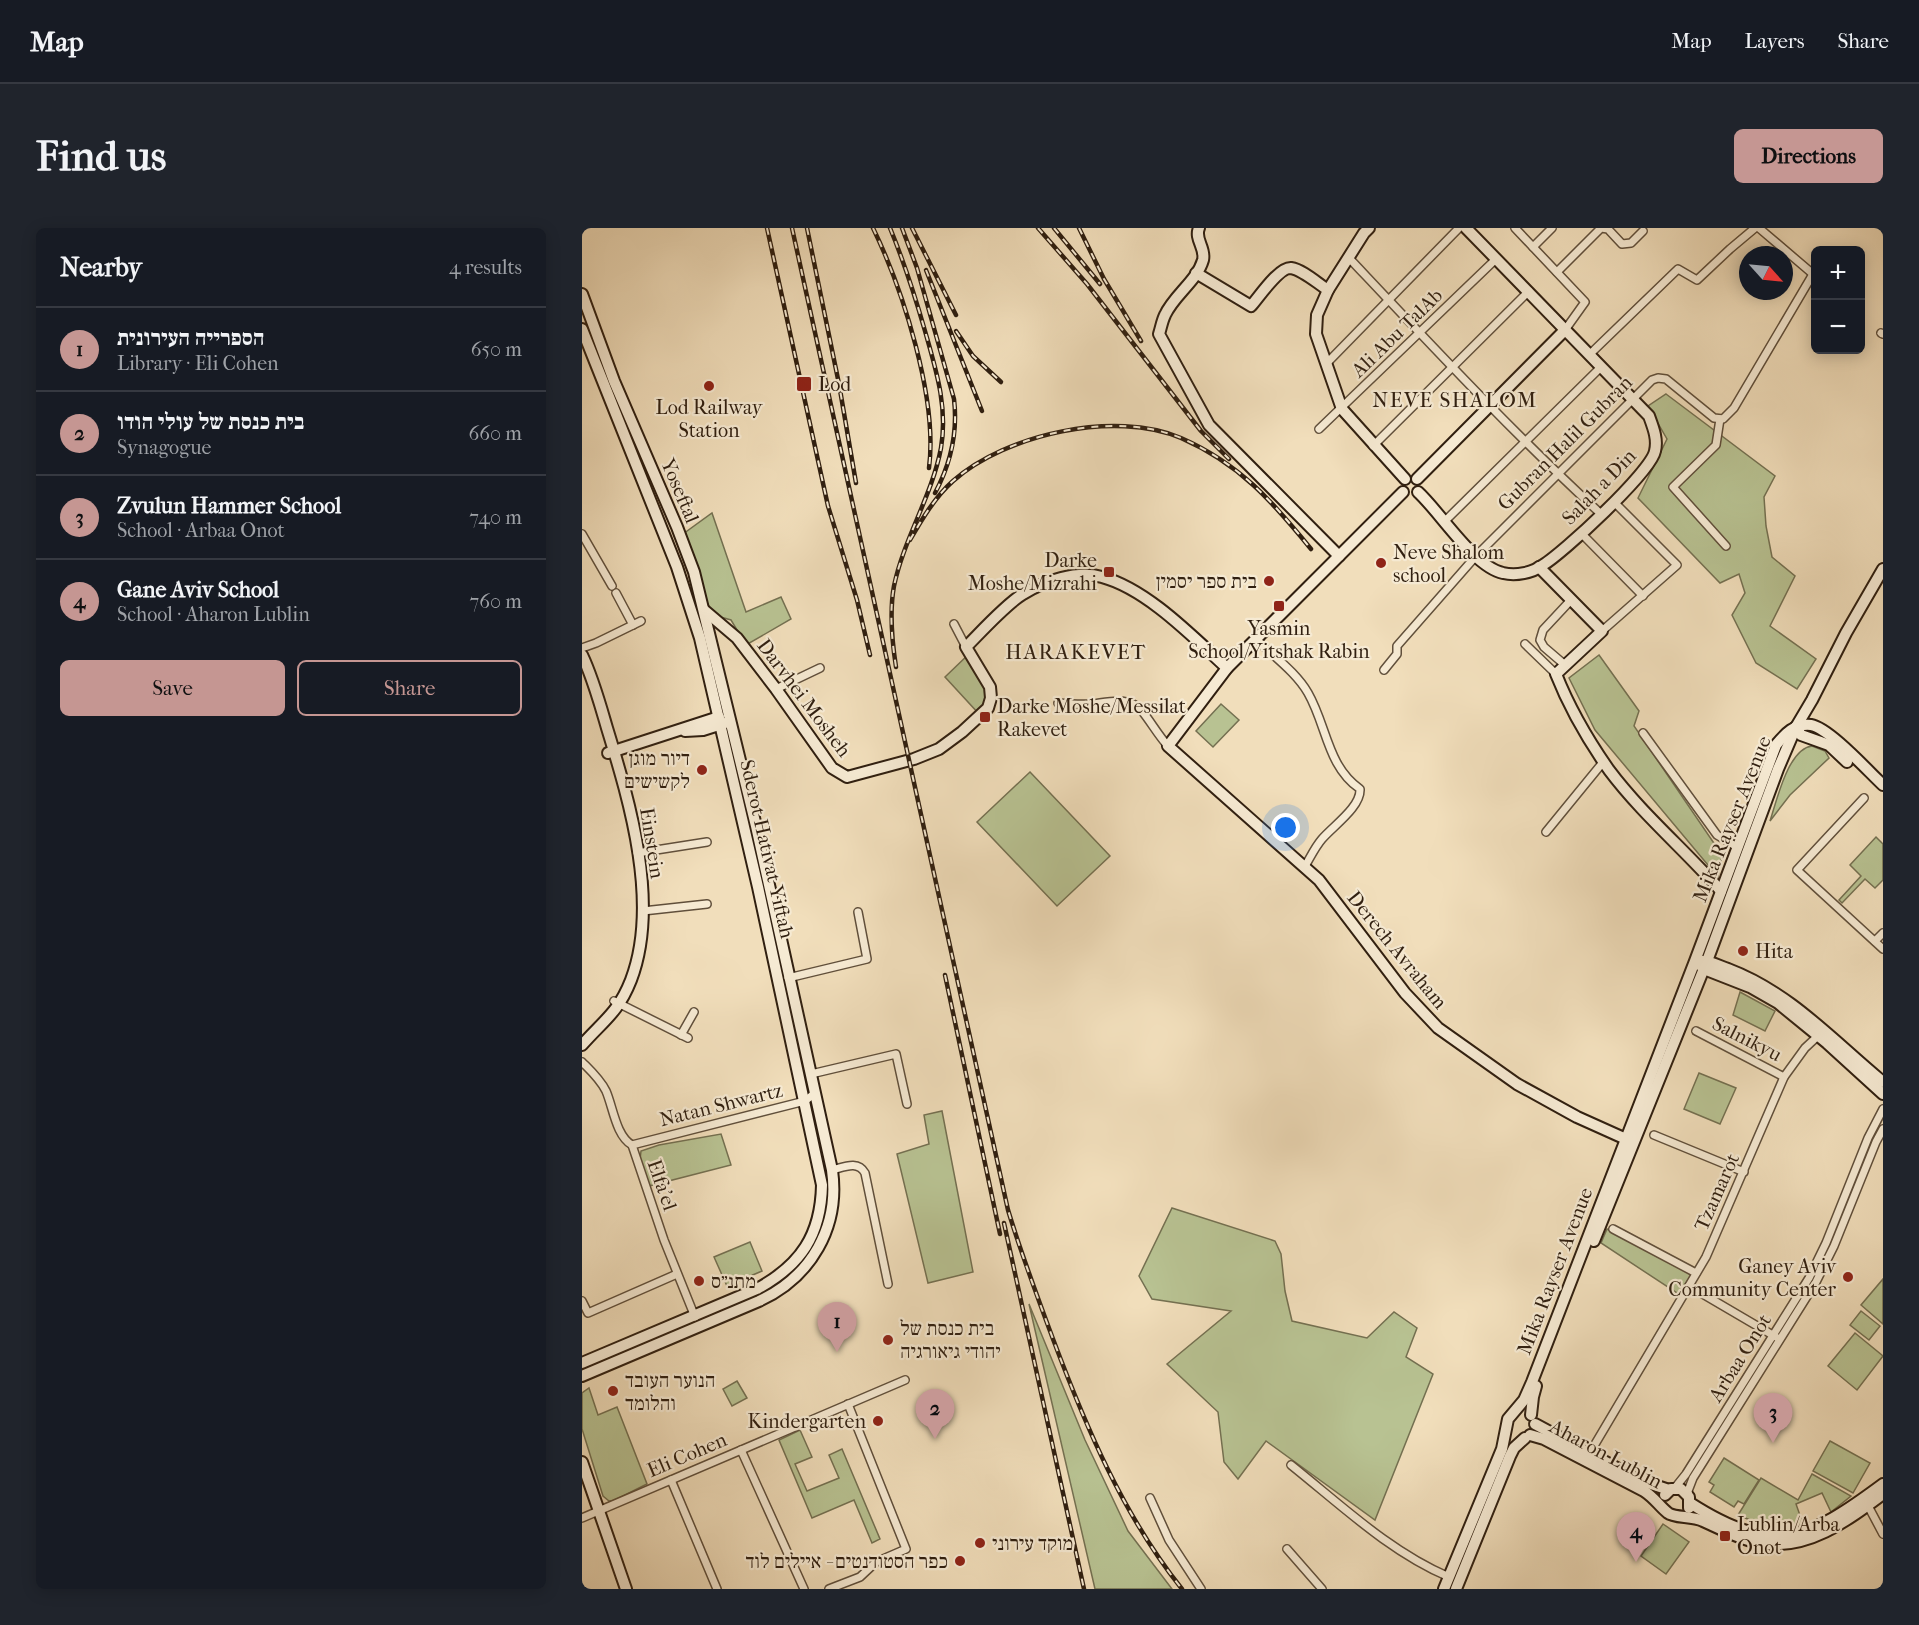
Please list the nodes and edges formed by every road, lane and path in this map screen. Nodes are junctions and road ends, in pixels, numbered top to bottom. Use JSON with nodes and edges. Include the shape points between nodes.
{"nodes":[{"id":1,"x":1199,"y":228,"type":"edge"},
{"id":2,"x":1369,"y":228,"type":"edge"},
{"id":3,"x":1460,"y":228,"type":"edge"},
{"id":4,"x":1466,"y":228,"type":"edge"},
{"id":5,"x":1515,"y":228,"type":"edge"},
{"id":6,"x":1552,"y":228,"type":"edge"},
{"id":7,"x":1757,"y":228,"type":"edge"},
{"id":8,"x":1643,"y":231,"type":"dead end"},
{"id":9,"x":1533,"y":247,"type":"junction"},
{"id":10,"x":1349,"y":258,"type":"junction"},
{"id":11,"x":1496,"y":259,"type":"junction"},
{"id":12,"x":1811,"y":270,"type":"edge"},
{"id":13,"x":1557,"y":272,"type":"junction"},
{"id":14,"x":1196,"y":273,"type":"junction"},
{"id":15,"x":1811,"y":277,"type":"edge"},
{"id":16,"x":1328,"y":290,"type":"junction"},
{"id":17,"x":1528,"y":291,"type":"junction"},
{"id":18,"x":582,"y":294,"type":"edge"},
{"id":19,"x":1389,"y":300,"type":"junction"},
{"id":20,"x":582,"y":329,"type":"edge"},
{"id":21,"x":1565,"y":330,"type":"junction"},
{"id":22,"x":1419,"y":334,"type":"junction"},
{"id":23,"x":1589,"y":355,"type":"junction"},
{"id":24,"x":1326,"y":364,"type":"junction"},
{"id":25,"x":1453,"y":368,"type":"junction"},
{"id":26,"x":1601,"y":368,"type":"junction"},
{"id":27,"x":1634,"y":399,"type":"junction"},
{"id":28,"x":1490,"y":405,"type":"junction"},
{"id":29,"x":1342,"y":410,"type":"junction"},
{"id":30,"x":1720,"y":418,"type":"junction"},
{"id":31,"x":1319,"y":429,"type":"dead end"},
{"id":32,"x":1525,"y":442,"type":"junction"},
{"id":33,"x":1374,"y":446,"type":"junction"},
{"id":34,"x":1558,"y":474,"type":"junction"},
{"id":35,"x":1411,"y":479,"type":"junction"},
{"id":36,"x":1403,"y":492,"type":"junction"},
{"id":37,"x":1418,"y":492,"type":"junction"},
{"id":38,"x":1614,"y":502,"type":"junction"},
{"id":39,"x":1601,"y":514,"type":"junction"},
{"id":40,"x":1445,"y":521,"type":"junction"},
{"id":41,"x":1581,"y":533,"type":"junction"},
{"id":42,"x":582,"y":534,"type":"edge"},
{"id":43,"x":1726,"y":546,"type":"dead end"},
{"id":44,"x":1339,"y":556,"type":"junction"},
{"id":45,"x":1476,"y":556,"type":"junction"},
{"id":46,"x":1539,"y":567,"type":"junction"},
{"id":47,"x":1883,"y":569,"type":"edge"},
{"id":48,"x":1643,"y":596,"type":"junction"},
{"id":49,"x":1571,"y":600,"type":"junction"},
{"id":50,"x":690,"y":605,"type":"joint"},
{"id":51,"x":704,"y":610,"type":"junction"},
{"id":52,"x":641,"y":621,"type":"dead end"},
{"id":53,"x":954,"y":624,"type":"dead end"},
{"id":54,"x":633,"y":625,"type":"junction"},
{"id":55,"x":726,"y":627,"type":"junction"},
{"id":56,"x":1602,"y":631,"type":"junction"},
{"id":57,"x":711,"y":638,"type":"junction"},
{"id":58,"x":1256,"y":639,"type":"junction"},
{"id":59,"x":596,"y":643,"type":"junction"},
{"id":60,"x":1525,"y":644,"type":"dead end"},
{"id":61,"x":966,"y":647,"type":"junction"},
{"id":62,"x":582,"y":648,"type":"edge"},
{"id":63,"x":582,"y":655,"type":"edge"},
{"id":64,"x":1565,"y":665,"type":"junction"},
{"id":65,"x":820,"y":668,"type":"dead end"},
{"id":66,"x":1227,"y":668,"type":"junction"},
{"id":67,"x":1384,"y":670,"type":"dead end"},
{"id":68,"x":582,"y":672,"type":"edge"},
{"id":69,"x":1556,"y":674,"type":"junction"},
{"id":70,"x":776,"y":688,"type":"junction"},
{"id":71,"x":1058,"y":703,"type":"dead end"},
{"id":72,"x":723,"y":720,"type":"junction"},
{"id":73,"x":1796,"y":727,"type":"junction"},
{"id":74,"x":1643,"y":733,"type":"dead end"},
{"id":75,"x":1808,"y":738,"type":"junction"},
{"id":76,"x":1168,"y":746,"type":"junction"},
{"id":77,"x":611,"y":752,"type":"junction"},
{"id":78,"x":1785,"y":752,"type":"junction"},
{"id":79,"x":1604,"y":761,"type":"junction"},
{"id":80,"x":1883,"y":785,"type":"edge"},
{"id":81,"x":1883,"y":794,"type":"edge"},
{"id":82,"x":1864,"y":798,"type":"dead end"},
{"id":83,"x":1546,"y":832,"type":"dead end"},
{"id":84,"x":707,"y":842,"type":"dead end"},
{"id":85,"x":1737,"y":847,"type":"junction"},
{"id":86,"x":637,"y":854,"type":"junction"},
{"id":87,"x":1304,"y":868,"type":"junction"},
{"id":88,"x":1721,"y":891,"type":"junction"},
{"id":89,"x":707,"y":904,"type":"dead end"},
{"id":90,"x":643,"y":911,"type":"junction"},
{"id":91,"x":858,"y":912,"type":"dead end"},
{"id":92,"x":1883,"y":933,"type":"edge"},
{"id":93,"x":1875,"y":941,"type":"junction"},
{"id":94,"x":1883,"y":949,"type":"edge"},
{"id":95,"x":1702,"y":963,"type":"junction"},
{"id":96,"x":789,"y":977,"type":"junction"},
{"id":97,"x":779,"y":986,"type":"junction"},
{"id":98,"x":617,"y":1002,"type":"junction"},
{"id":99,"x":694,"y":1012,"type":"dead end"},
{"id":100,"x":1696,"y":1031,"type":"dead end"},
{"id":101,"x":1821,"y":1033,"type":"junction"},
{"id":102,"x":582,"y":1045,"type":"edge"},
{"id":103,"x":582,"y":1062,"type":"edge"},
{"id":104,"x":811,"y":1074,"type":"junction"},
{"id":105,"x":1784,"y":1077,"type":"junction"},
{"id":106,"x":1883,"y":1082,"type":"edge"},
{"id":107,"x":815,"y":1093,"type":"junction"},
{"id":108,"x":1883,"y":1094,"type":"edge"},
{"id":109,"x":805,"y":1101,"type":"junction"},
{"id":110,"x":907,"y":1104,"type":"dead end"},
{"id":111,"x":1883,"y":1109,"type":"edge"},
{"id":112,"x":1883,"y":1129,"type":"edge"},
{"id":113,"x":1654,"y":1135,"type":"dead end"},
{"id":114,"x":1626,"y":1139,"type":"junction"},
{"id":115,"x":632,"y":1145,"type":"junction"},
{"id":116,"x":832,"y":1170,"type":"junction"},
{"id":117,"x":1744,"y":1172,"type":"junction"},
{"id":118,"x":1613,"y":1229,"type":"dead end"},
{"id":119,"x":1696,"y":1273,"type":"junction"},
{"id":120,"x":678,"y":1274,"type":"junction"},
{"id":121,"x":888,"y":1284,"type":"dead end"},
{"id":122,"x":1689,"y":1286,"type":"junction"},
{"id":123,"x":582,"y":1301,"type":"edge"},
{"id":124,"x":694,"y":1316,"type":"junction"},
{"id":125,"x":703,"y":1324,"type":"junction"},
{"id":126,"x":1777,"y":1338,"type":"junction"},
{"id":127,"x":582,"y":1363,"type":"edge"},
{"id":128,"x":582,"y":1376,"type":"edge"},
{"id":129,"x":905,"y":1380,"type":"dead end"},
{"id":130,"x":848,"y":1404,"type":"junction"},
{"id":131,"x":1514,"y":1412,"type":"junction"},
{"id":132,"x":1533,"y":1420,"type":"junction"},
{"id":133,"x":1507,"y":1428,"type":"junction"},
{"id":134,"x":1527,"y":1436,"type":"junction"},
{"id":135,"x":741,"y":1450,"type":"junction"},
{"id":136,"x":1587,"y":1457,"type":"junction"},
{"id":137,"x":582,"y":1462,"type":"edge"},
{"id":138,"x":1291,"y":1465,"type":"dead end"},
{"id":139,"x":671,"y":1480,"type":"junction"},
{"id":140,"x":1883,"y":1484,"type":"edge"},
{"id":141,"x":1671,"y":1489,"type":"junction"},
{"id":142,"x":1883,"y":1494,"type":"edge"},
{"id":143,"x":1150,"y":1498,"type":"dead end"},
{"id":144,"x":1690,"y":1500,"type":"junction"},
{"id":145,"x":1865,"y":1502,"type":"junction"},
{"id":146,"x":1663,"y":1507,"type":"junction"},
{"id":147,"x":598,"y":1511,"type":"junction"},
{"id":148,"x":1679,"y":1515,"type":"junction"},
{"id":149,"x":582,"y":1518,"type":"edge"},
{"id":150,"x":1883,"y":1534,"type":"edge"},
{"id":151,"x":1287,"y":1549,"type":"dead end"},
{"id":152,"x":1449,"y":1577,"type":"junction"},
{"id":153,"x":626,"y":1589,"type":"edge"},
{"id":154,"x":717,"y":1589,"type":"edge"},
{"id":155,"x":804,"y":1589,"type":"edge"},
{"id":156,"x":829,"y":1589,"type":"edge"},
{"id":157,"x":1201,"y":1589,"type":"edge"},
{"id":158,"x":1322,"y":1589,"type":"edge"},
{"id":159,"x":1444,"y":1589,"type":"edge"},
{"id":160,"x":1456,"y":1589,"type":"edge"}],
"edges":[{"from":1,"to":14,"type":"street","via":[[1198,240],[1204,249]]},
{"from":2,"to":10,"type":"street"},
{"from":3,"to":19,"type":"street"},
{"from":4,"to":11,"type":"street","name":"Salah a Din"},
{"from":5,"to":9,"type":"street"},
{"from":6,"to":9,"type":"street"},
{"from":7,"to":12,"type":"street"},
{"from":7,"to":23,"type":"street","via":[[1697,280],[1678,269]]},
{"from":8,"to":13,"type":"street","via":[[1631,243],[1622,243],[1608,229],[1601,228]]},
{"from":9,"to":13,"type":"street"},
{"from":10,"to":16,"type":"street"},
{"from":10,"to":19,"type":"street"},
{"from":11,"to":17,"type":"street","name":"Salah a Din"},
{"from":11,"to":22,"type":"street","name":"Ali Abu TalAb"},
{"from":13,"to":21,"type":"street","via":[[1585,302]]},
{"from":14,"to":16,"type":"street","via":[[1251,306],[1281,271],[1289,268]]},
{"from":14,"to":44,"type":"street","via":[[1165,315],[1159,334],[1209,425]]},
{"from":15,"to":30,"type":"street","via":[[1734,408]]},
{"from":16,"to":24,"type":"street","via":[[1317,315],[1316,334]]},
{"from":17,"to":21,"type":"street","name":"Salah a Din"},
{"from":17,"to":25,"type":"street"},
{"from":18,"to":51,"type":"street","name":"Yoseftal","via":[[614,381],[681,536]]},
{"from":19,"to":22,"type":"street"},
{"from":19,"to":24,"type":"street"},
{"from":20,"to":50,"type":"street","name":"Yoseftal"},
{"from":21,"to":23,"type":"street","name":"Salah a Din"},
{"from":21,"to":28,"type":"street"},
{"from":22,"to":25,"type":"street"},
{"from":22,"to":29,"type":"street","name":"Ali Abu TalAb"},
{"from":23,"to":26,"type":"street","name":"Salah a Din"},
{"from":24,"to":29,"type":"street"},
{"from":25,"to":28,"type":"street"},
{"from":25,"to":33,"type":"street"},
{"from":26,"to":27,"type":"street","name":"Salah a Din"},
{"from":26,"to":32,"type":"street"},
{"from":27,"to":30,"type":"street","name":"Gubran Halil Gubran","via":[[1652,380],[1666,379],[1714,418]]},
{"from":27,"to":34,"type":"street","name":"Gubran Halil Gubran"},
{"from":27,"to":38,"type":"street","name":"Salah a Din","via":[[1649,416],[1655,453]]},
{"from":28,"to":32,"type":"street"},
{"from":28,"to":35,"type":"street"},
{"from":29,"to":31,"type":"street","name":"Ali Abu TalAb"},
{"from":29,"to":33,"type":"street"},
{"from":30,"to":43,"type":"street","via":[[1716,445],[1673,487]]},
{"from":32,"to":34,"type":"street"},
{"from":32,"to":40,"type":"street"},
{"from":33,"to":35,"type":"street"},
{"from":34,"to":39,"type":"street"},
{"from":34,"to":45,"type":"street","name":"Gubran Halil Gubran"},
{"from":35,"to":36,"type":"street","via":[[1401,484]]},
{"from":35,"to":37,"type":"street","via":[[1420,485]]},
{"from":36,"to":37,"type":"street"},
{"from":36,"to":44,"type":"street"},
{"from":37,"to":40,"type":"street","name":"Salah a Din"},
{"from":38,"to":39,"type":"street","name":"Salah a Din"},
{"from":38,"to":48,"type":"street","via":[[1677,565]]},
{"from":39,"to":41,"type":"street","name":"Salah a Din"},
{"from":40,"to":45,"type":"street","name":"Salah a Din"},
{"from":41,"to":46,"type":"street","name":"Salah a Din"},
{"from":41,"to":48,"type":"street"},
{"from":42,"to":54,"type":"street"},
{"from":44,"to":58,"type":"street"},
{"from":45,"to":46,"type":"street","name":"Salah a Din","via":[[1501,573],[1516,575]]},
{"from":45,"to":67,"type":"street","name":"Gubran Halil Gubran","via":[[1397,646],[1397,654]]},
{"from":46,"to":49,"type":"street"},
{"from":47,"to":73,"type":"street"},
{"from":48,"to":56,"type":"street"},
{"from":49,"to":56,"type":"street"},
{"from":49,"to":64,"type":"street","via":[[1543,630],[1540,640]]},
{"from":50,"to":72,"type":"street","name":"Sderot Hativat Yiftah"},
{"from":51,"to":55,"type":"street","name":"Darvhei Mosheh"},
{"from":51,"to":57,"type":"street","name":"Yoseftal"},
{"from":52,"to":54,"type":"street"},
{"from":53,"to":61,"type":"street"},
{"from":54,"to":59,"type":"street"},
{"from":55,"to":57,"type":"street","via":[[715,627]]},
{"from":55,"to":70,"type":"street","name":"Darvhei Mosheh"},
{"from":56,"to":64,"type":"street"},
{"from":57,"to":72,"type":"street","name":"Sderot Hativat Yiftah"},
{"from":58,"to":66,"type":"street"},
{"from":58,"to":87,"type":"street","via":[[1306,690],[1340,770],[1360,789],[1350,811],[1322,840]]},
{"from":59,"to":62,"type":"street"},
{"from":59,"to":63,"type":"street"},
{"from":60,"to":69,"type":"street"},
{"from":61,"to":66,"type":"street","via":[[1020,595],[1045,582],[1100,576],[1122,584],[1165,613]]},
{"from":61,"to":70,"type":"street","name":"Darvhei Mosheh","via":[[990,687],[987,708],[939,749],[854,777],[842,776],[831,768]]},
{"from":63,"to":77,"type":"street","name":"Einstein"},
{"from":64,"to":69,"type":"street"},
{"from":65,"to":70,"type":"street"},
{"from":66,"to":76,"type":"street"},
{"from":68,"to":77,"type":"street","name":"Einstein"},
{"from":69,"to":79,"type":"street","via":[[1566,701]]},
{"from":71,"to":76,"type":"street","via":[[1118,700],[1135,705]]},
{"from":72,"to":77,"type":"street","via":[[694,724]]},
{"from":72,"to":96,"type":"street","name":"Sderot Hativat Yiftah","via":[[756,826]]},
{"from":72,"to":97,"type":"street","name":"Sderot Hativat Yiftah"},
{"from":73,"to":75,"type":"street"},
{"from":73,"to":78,"type":"street","name":"Mika Rayser Avenue"},
{"from":73,"to":80,"type":"street","via":[[1811,725],[1828,734]]},
{"from":73,"to":85,"type":"street","name":"Mika Rayser Avenue","via":[[1776,745]]},
{"from":74,"to":85,"type":"street","via":[[1717,835]]},
{"from":75,"to":78,"type":"street"},
{"from":75,"to":81,"type":"street","via":[[1829,745]]},
{"from":76,"to":87,"type":"street","name":"Derech Avraham"},
{"from":77,"to":86,"type":"street","name":"Einstein","via":[[625,792]]},
{"from":77,"to":98,"type":"street","name":"Einstein","via":[[631,850],[636,912],[630,964]]},
{"from":78,"to":95,"type":"street","name":"Mika Rayser Avenue"},
{"from":79,"to":83,"type":"street"},
{"from":79,"to":88,"type":"street"},
{"from":82,"to":93,"type":"street","via":[[1797,870]]},
{"from":84,"to":86,"type":"street"},
{"from":85,"to":88,"type":"street","name":"Mika Rayser Avenue"},
{"from":86,"to":90,"type":"street","name":"Einstein"},
{"from":87,"to":114,"type":"street","name":"Derech Avraham","via":[[1319,880],[1405,993],[1438,1028],[1517,1084]]},
{"from":88,"to":95,"type":"street","name":"Mika Rayser Avenue"},
{"from":89,"to":90,"type":"street"},
{"from":90,"to":98,"type":"street","name":"Einstein","via":[[632,978]]},
{"from":91,"to":96,"type":"street","via":[[867,959]]},
{"from":92,"to":93,"type":"street"},
{"from":93,"to":94,"type":"street"},
{"from":95,"to":101,"type":"street","via":[[1767,996]]},
{"from":95,"to":114,"type":"street","name":"Mika Rayser Avenue"},
{"from":95,"to":132,"type":"street","name":"Mika Rayser Avenue","via":[[1537,1383]]},
{"from":96,"to":97,"type":"street"},
{"from":96,"to":104,"type":"street","name":"Sderot Hativat Yiftah"},
{"from":97,"to":109,"type":"street","name":"Sderot Hativat Yiftah"},
{"from":98,"to":99,"type":"street","via":[[684,1036]]},
{"from":98,"to":102,"type":"street","name":"Einstein","via":[[606,1022]]},
{"from":100,"to":105,"type":"street","name":"Salnikyu"},
{"from":101,"to":105,"type":"street","name":"Tzamarot"},
{"from":101,"to":106,"type":"street"},
{"from":101,"to":108,"type":"street"},
{"from":103,"to":115,"type":"street","name":"Elfa'el","via":[[600,1082],[622,1135]]},
{"from":104,"to":107,"type":"street","name":"Sderot Hativat Yiftah"},
{"from":104,"to":110,"type":"street","via":[[896,1054]]},
{"from":105,"to":117,"type":"street","name":"Tzamarot"},
{"from":107,"to":109,"type":"street","name":"Natan Shwartz"},
{"from":107,"to":116,"type":"street","name":"Sderot Hativat Yiftah"},
{"from":109,"to":115,"type":"street","name":"Natan Shwartz"},
{"from":109,"to":124,"type":"street","name":"Sderot Hativat Yiftah","via":[[822,1185],[820,1212],[810,1239],[794,1263],[773,1280]]},
{"from":111,"to":126,"type":"street","name":"Arbaa Onot","via":[[1826,1242]]},
{"from":112,"to":126,"type":"street","name":"Arbaa Onot","via":[[1816,1282]]},
{"from":113,"to":117,"type":"street"},
{"from":114,"to":131,"type":"street","name":"Mika Rayser Avenue","via":[[1532,1382]]},
{"from":115,"to":120,"type":"street","name":"Elfa'el"},
{"from":116,"to":121,"type":"street","via":[[857,1165],[865,1173]]},
{"from":116,"to":125,"type":"street","name":"Sderot Hativat Yiftah","via":[[833,1201],[828,1226],[804,1269],[769,1296]]},
{"from":117,"to":119,"type":"street","name":"Tzamarot"},
{"from":118,"to":119,"type":"street"},
{"from":119,"to":122,"type":"street","name":"Tzamarot"},
{"from":120,"to":123,"type":"street","via":[[588,1313]]},
{"from":120,"to":124,"type":"street","name":"Elfa'el"},
{"from":122,"to":126,"type":"street"},
{"from":122,"to":136,"type":"street","name":"Tzamarot"},
{"from":124,"to":125,"type":"street","name":"Elfa'el"},
{"from":124,"to":127,"type":"street","name":"Sderot Hativat Yiftah"},
{"from":125,"to":128,"type":"street","name":"Sderot Hativat Yiftah"},
{"from":126,"to":141,"type":"street","name":"Arbaa Onot","via":[[1686,1474]]},
{"from":126,"to":144,"type":"street","name":"Arbaa Onot","via":[[1693,1478]]},
{"from":129,"to":130,"type":"street","name":"Eli Cohen"},
{"from":130,"to":135,"type":"street","name":"Eli Cohen"},
{"from":130,"to":156,"type":"street","via":[[906,1549]]},
{"from":131,"to":132,"type":"street","via":[[1525,1411]]},
{"from":131,"to":133,"type":"street"},
{"from":132,"to":134,"type":"street"},
{"from":132,"to":136,"type":"street","name":"Aharon Lublin"},
{"from":133,"to":134,"type":"street","via":[[1516,1437]]},
{"from":133,"to":152,"type":"street"},
{"from":134,"to":136,"type":"street","name":"Aharon Lublin"},
{"from":134,"to":160,"type":"street","via":[[1509,1456]]},
{"from":135,"to":139,"type":"street","name":"Eli Cohen"},
{"from":135,"to":155,"type":"street"},
{"from":136,"to":141,"type":"street","name":"Aharon Lublin","via":[[1657,1488]]},
{"from":136,"to":146,"type":"street","name":"Aharon Lublin"},
{"from":137,"to":147,"type":"street"},
{"from":138,"to":152,"type":"street","via":[[1396,1548]]},
{"from":139,"to":147,"type":"street","name":"Eli Cohen"},
{"from":139,"to":154,"type":"street"},
{"from":140,"to":145,"type":"street"},
{"from":141,"to":144,"type":"street","via":[[1685,1491]]},
{"from":141,"to":146,"type":"street","via":[[1664,1496]]},
{"from":142,"to":145,"type":"street"},
{"from":143,"to":157,"type":"street","via":[[1169,1540]]},
{"from":144,"to":145,"type":"street","via":[[1705,1513],[1740,1529],[1775,1536],[1812,1529]]},
{"from":144,"to":148,"type":"street","via":[[1687,1511]]},
{"from":145,"to":148,"type":"street","via":[[1816,1537],[1782,1544],[1749,1540]]},
{"from":145,"to":150,"type":"street"},
{"from":146,"to":148,"type":"street","via":[[1668,1513]]},
{"from":147,"to":149,"type":"street","name":"Eli Cohen"},
{"from":147,"to":153,"type":"street"},
{"from":151,"to":158,"type":"street"},
{"from":152,"to":159,"type":"street"}]}
